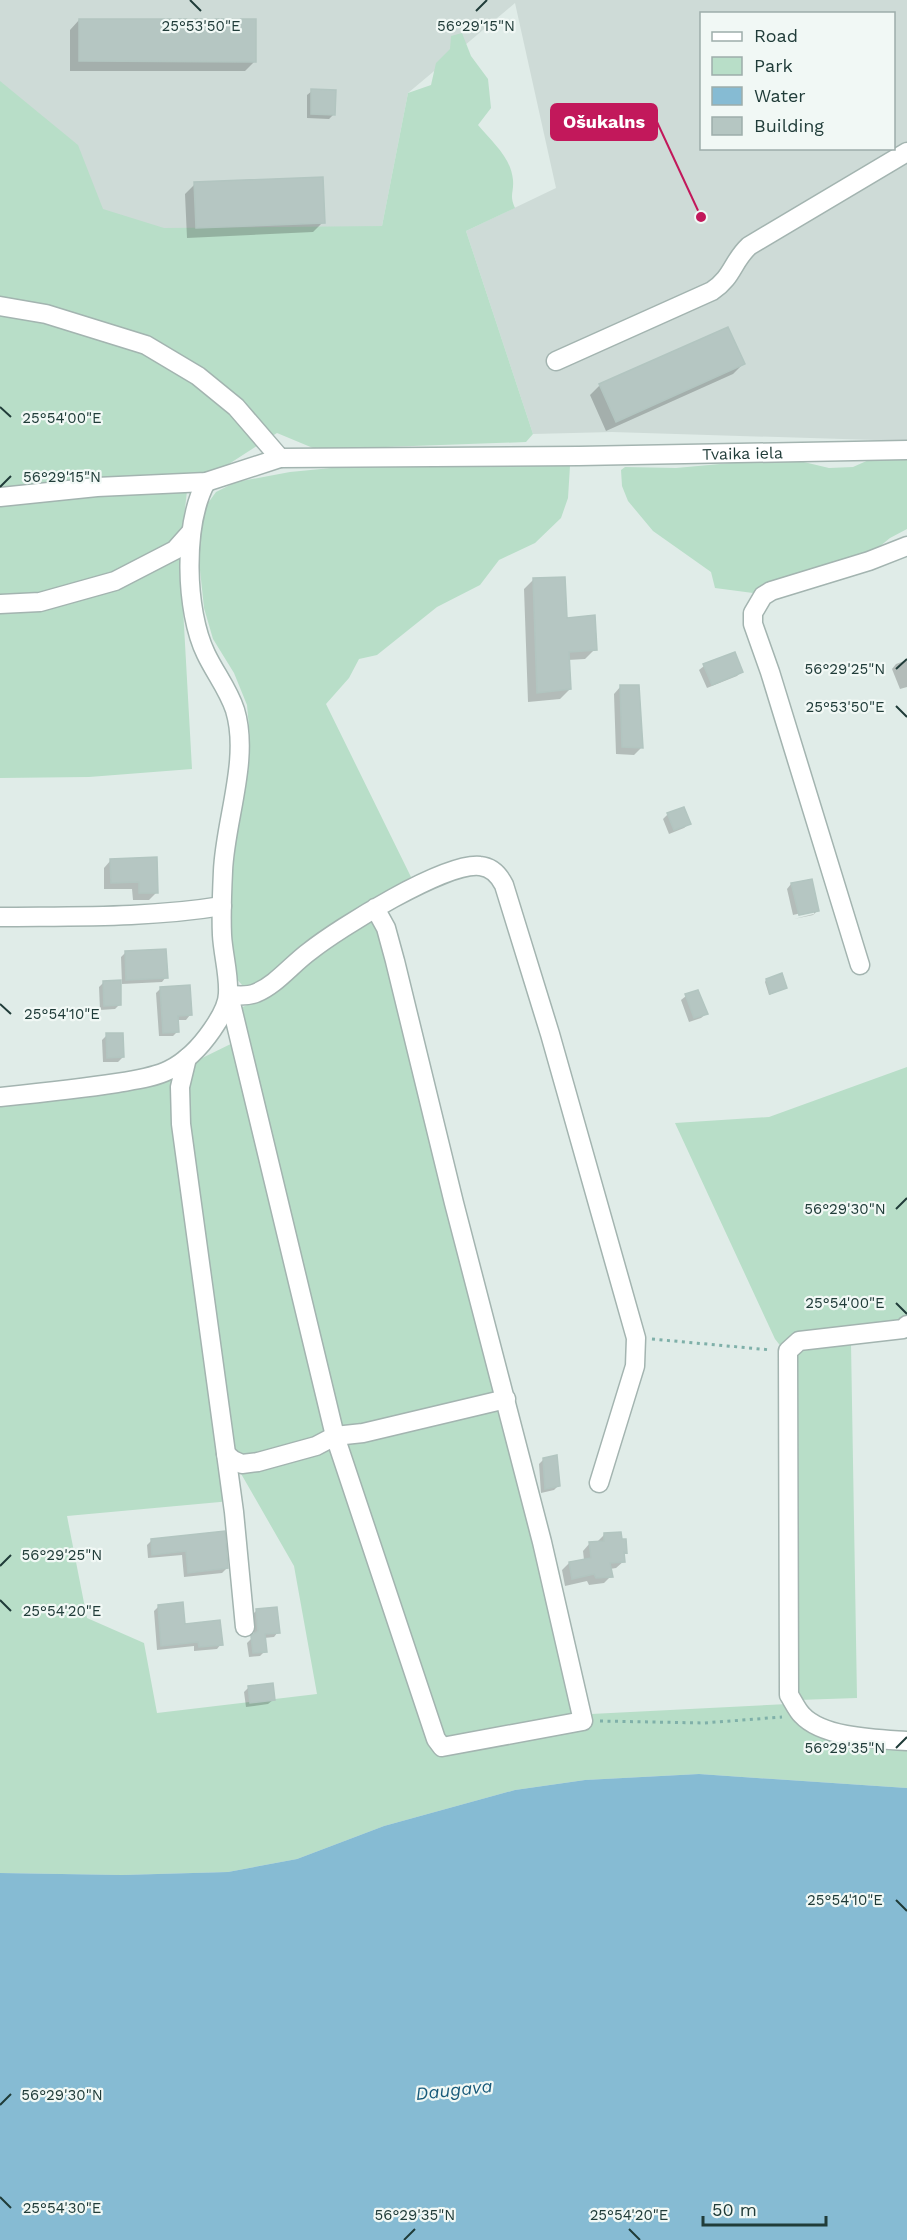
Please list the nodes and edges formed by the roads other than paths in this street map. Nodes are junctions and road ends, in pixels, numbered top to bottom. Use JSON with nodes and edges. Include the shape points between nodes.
{"nodes":[{"id":1,"x":907,"y":152,"type":"edge"},
{"id":2,"x":0,"y":306,"type":"edge"},
{"id":3,"x":556,"y":361,"type":"dead end"},
{"id":4,"x":907,"y":450,"type":"edge"},
{"id":5,"x":280,"y":458,"type":"junction"},
{"id":6,"x":206,"y":483,"type":"junction"},
{"id":7,"x":0,"y":497,"type":"edge"},
{"id":8,"x":191,"y":532,"type":"junction"},
{"id":9,"x":907,"y":546,"type":"edge"},
{"id":10,"x":0,"y":604,"type":"edge"},
{"id":11,"x":222,"y":906,"type":"junction"},
{"id":12,"x":375,"y":908,"type":"junction"},
{"id":13,"x":0,"y":917,"type":"edge"},
{"id":14,"x":860,"y":965,"type":"dead end"},
{"id":15,"x":229,"y":995,"type":"junction"},
{"id":16,"x":187,"y":1058,"type":"junction"},
{"id":17,"x":0,"y":1097,"type":"edge"},
{"id":18,"x":907,"y":1325,"type":"edge"},
{"id":19,"x":506,"y":1399,"type":"junction"},
{"id":20,"x":335,"y":1436,"type":"junction"},
{"id":21,"x":226,"y":1454,"type":"junction"},
{"id":22,"x":599,"y":1483,"type":"dead end"},
{"id":23,"x":245,"y":1627,"type":"dead end"},
{"id":24,"x":907,"y":1741,"type":"edge"}],
"edges":[{"from":1,"to":3,"type":"street","via":[[748,246],[727,280],[712,291]]},
{"from":2,"to":5,"type":"street","via":[[46,314],[146,345],[198,376],[236,407]]},
{"from":4,"to":5,"type":"street","name":"Tvaika iela"},
{"from":5,"to":6,"type":"street","name":"Tvaika iela"},
{"from":6,"to":7,"type":"street","name":"Tvaika iela","via":[[97,487]]},
{"from":6,"to":8,"type":"street"},
{"from":8,"to":10,"type":"street","via":[[175,550],[115,581],[40,602]]},
{"from":8,"to":11,"type":"street","via":[[196,629],[225,686],[240,734]]},
{"from":9,"to":14,"type":"street","via":[[771,591],[757,603],[753,613],[753,624]]},
{"from":11,"to":13,"type":"street","via":[[142,915]]},
{"from":11,"to":15,"type":"street"},
{"from":12,"to":15,"type":"street","via":[[312,949],[269,986],[254,994]]},
{"from":12,"to":19,"type":"street","via":[[386,928]]},
{"from":12,"to":22,"type":"street","via":[[467,866],[492,870],[504,885],[636,1338],[635,1366]]},
{"from":15,"to":16,"type":"street","via":[[217,1024]]},
{"from":15,"to":20,"type":"street"},
{"from":16,"to":17,"type":"street","via":[[144,1078]]},
{"from":16,"to":21,"type":"street","via":[[180,1087],[181,1124]]},
{"from":18,"to":24,"type":"street","via":[[903,1329],[798,1341],[788,1351],[789,1695],[802,1716],[825,1729]]},
{"from":19,"to":20,"type":"street"},
{"from":19,"to":20,"type":"street","via":[[583,1721],[442,1747],[436,1739]]},
{"from":20,"to":21,"type":"street","via":[[316,1446],[258,1462],[242,1464]]},
{"from":21,"to":23,"type":"street"}]}
